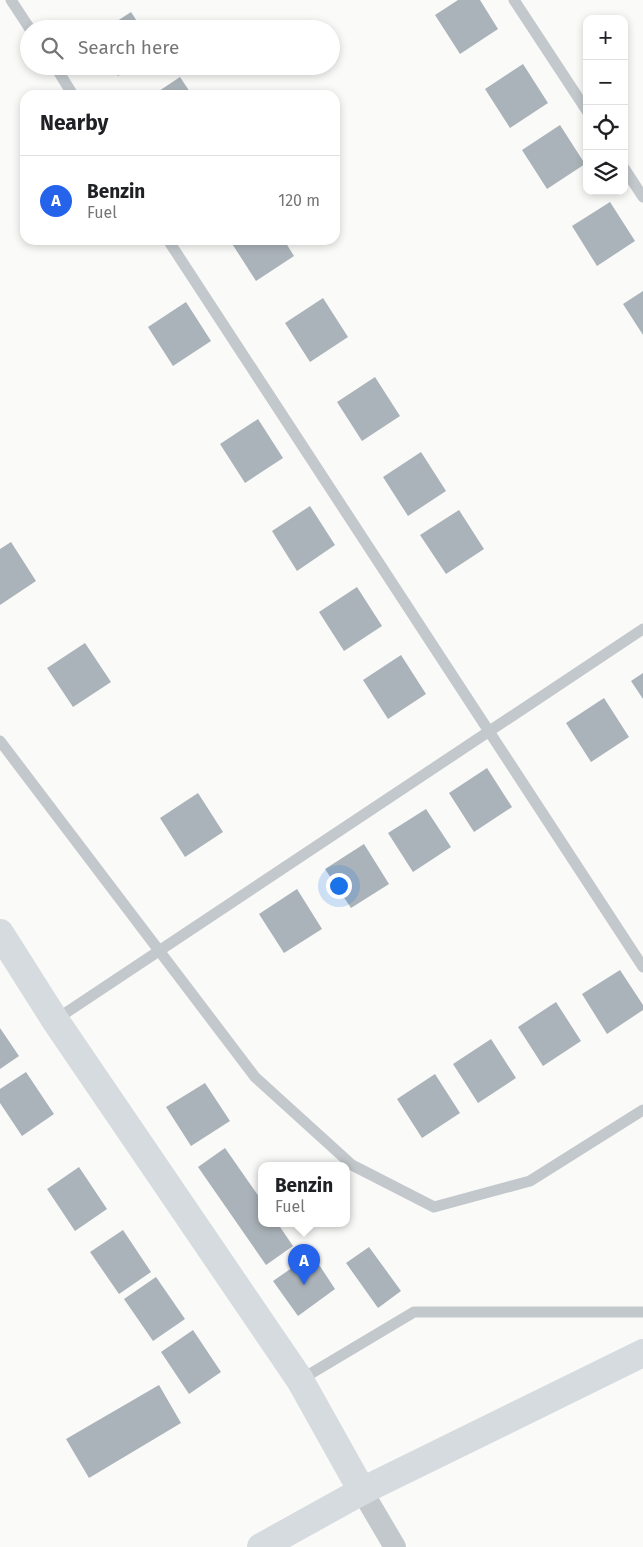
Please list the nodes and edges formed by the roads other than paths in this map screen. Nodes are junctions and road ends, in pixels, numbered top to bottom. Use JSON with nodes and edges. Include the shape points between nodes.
{"nodes":[{"id":1,"x":11,"y":0,"type":"edge"},
{"id":2,"x":514,"y":0,"type":"edge"},
{"id":3,"x":24,"y":20,"type":"edge"},
{"id":4,"x":60,"y":75,"type":"edge"},
{"id":5,"x":70,"y":90,"type":"edge"},
{"id":6,"x":583,"y":105,"type":"edge"},
{"id":7,"x":628,"y":174,"type":"edge"},
{"id":8,"x":643,"y":197,"type":"edge"},
{"id":9,"x":171,"y":245,"type":"edge"},
{"id":10,"x":643,"y":629,"type":"edge"},
{"id":11,"x":488,"y":731,"type":"junction"},
{"id":12,"x":0,"y":741,"type":"edge"},
{"id":13,"x":0,"y":933,"type":"edge"},
{"id":14,"x":159,"y":951,"type":"junction"},
{"id":15,"x":643,"y":967,"type":"edge"},
{"id":16,"x":55,"y":1020,"type":"junction"},
{"id":17,"x":643,"y":1110,"type":"edge"},
{"id":18,"x":349,"y":1162,"type":"edge"},
{"id":19,"x":350,"y":1163,"type":"edge"},
{"id":20,"x":643,"y":1312,"type":"edge"},
{"id":21,"x":643,"y":1353,"type":"edge"},
{"id":22,"x":300,"y":1380,"type":"junction"},
{"id":23,"x":362,"y":1491,"type":"junction"},
{"id":24,"x":261,"y":1547,"type":"edge"},
{"id":25,"x":395,"y":1547,"type":"edge"}],
"edges":[{"from":1,"to":3,"type":"lane"},
{"from":2,"to":6,"type":"lane"},
{"from":4,"to":5,"type":"lane"},
{"from":7,"to":8,"type":"lane"},
{"from":9,"to":11,"type":"lane"},
{"from":10,"to":11,"type":"lane"},
{"from":11,"to":14,"type":"lane"},
{"from":11,"to":15,"type":"lane"},
{"from":12,"to":14,"type":"lane"},
{"from":13,"to":16,"type":"main road"},
{"from":14,"to":16,"type":"lane"},
{"from":14,"to":18,"type":"lane","via":[[255,1077]]},
{"from":16,"to":22,"type":"main road"},
{"from":17,"to":19,"type":"lane","via":[[530,1181],[434,1207]]},
{"from":20,"to":22,"type":"lane","via":[[414,1312]]},
{"from":21,"to":23,"type":"main road"},
{"from":22,"to":23,"type":"main road"},
{"from":23,"to":24,"type":"main road"},
{"from":23,"to":25,"type":"street"}]}
